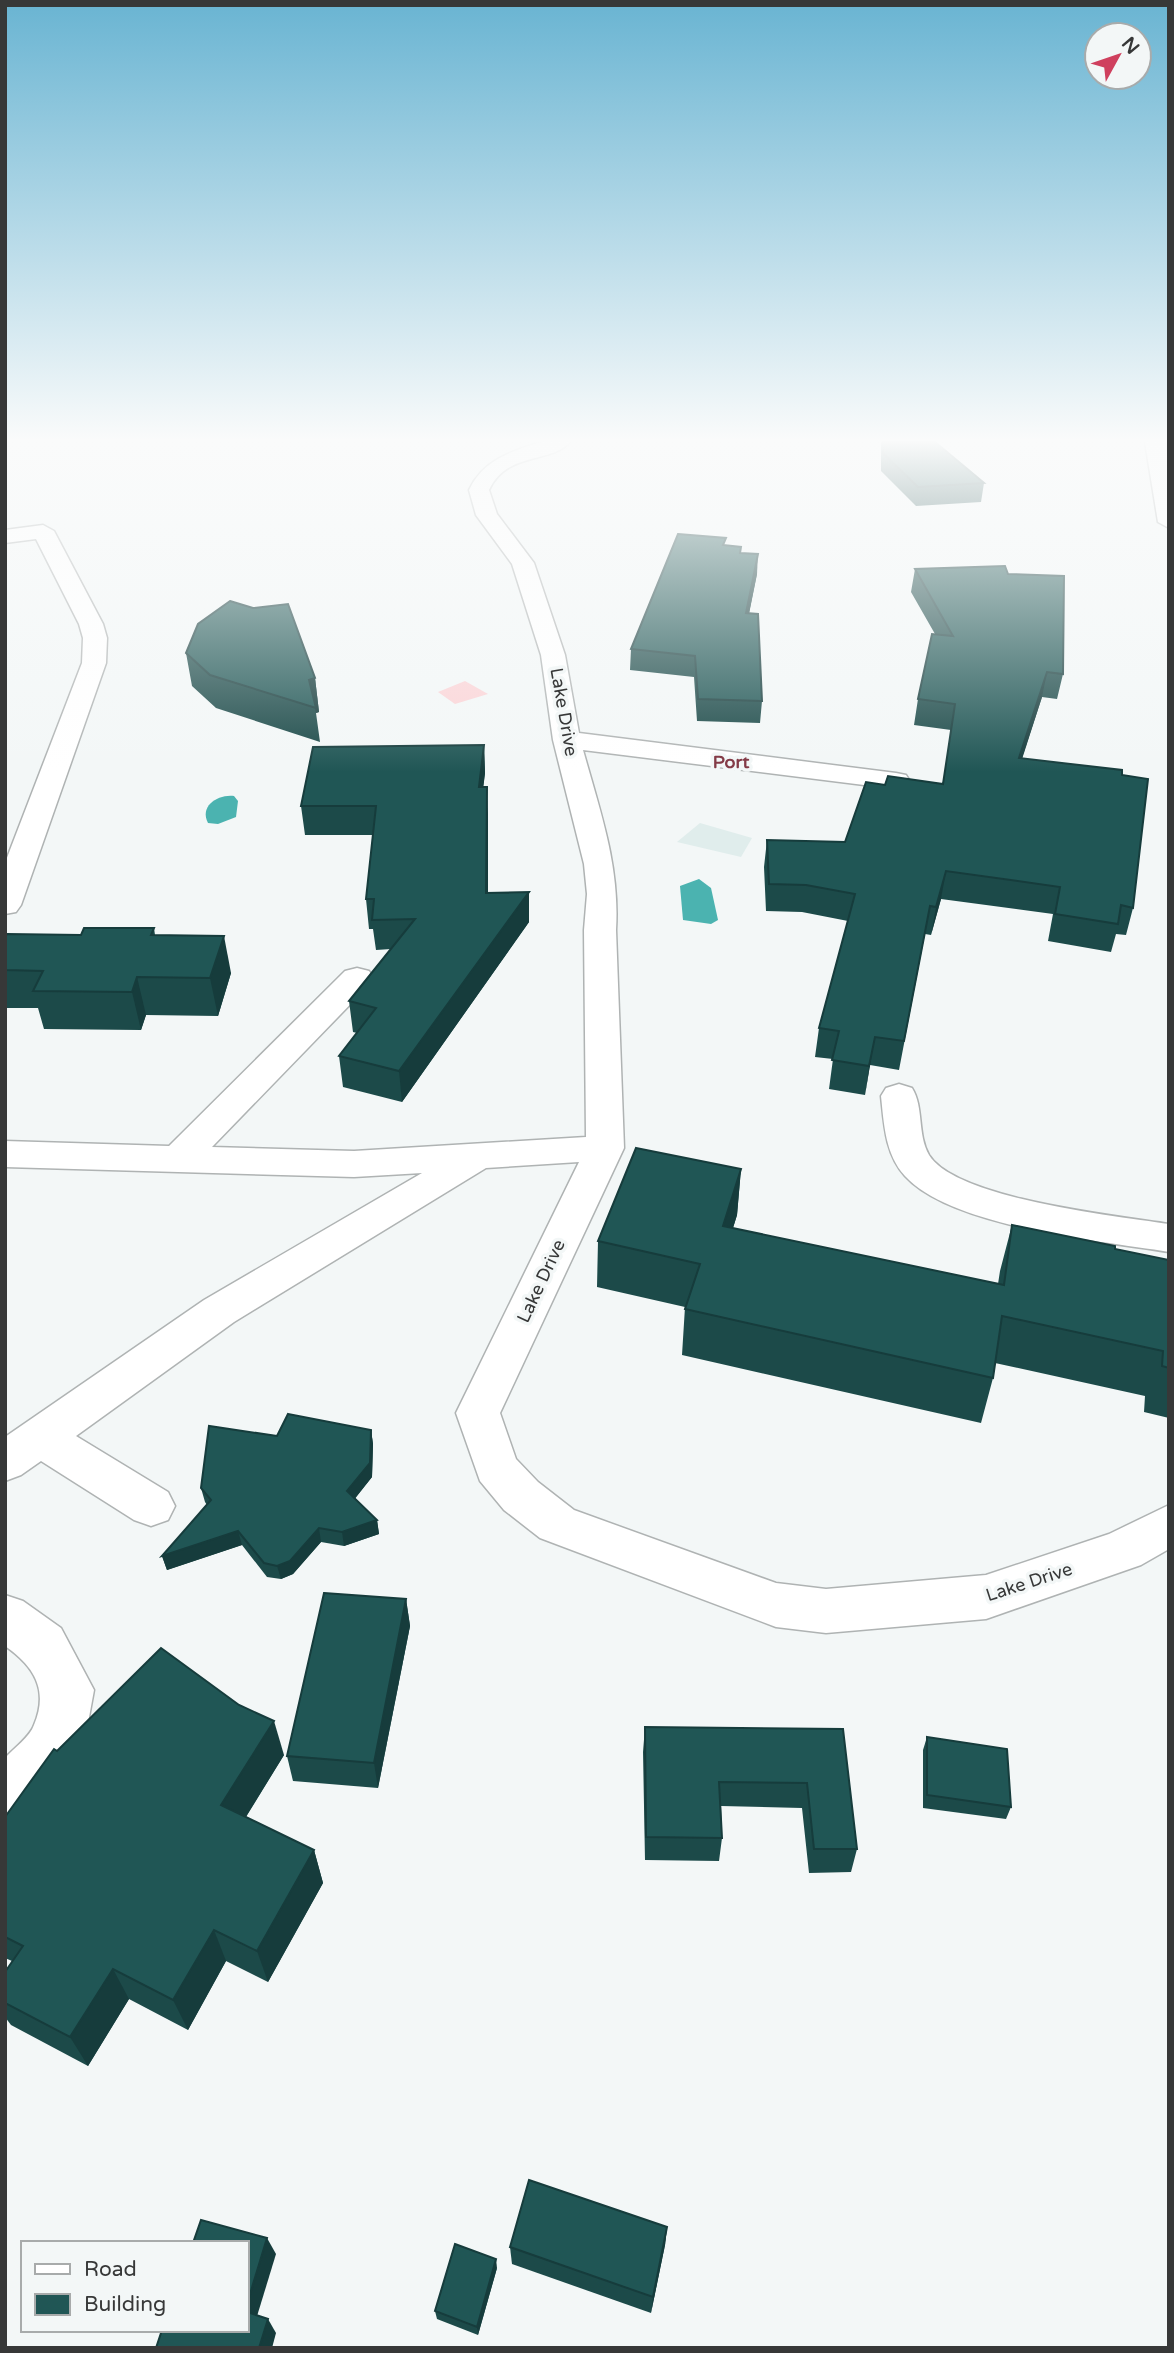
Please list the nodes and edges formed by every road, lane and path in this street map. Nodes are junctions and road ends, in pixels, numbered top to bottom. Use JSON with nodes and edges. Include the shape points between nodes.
{"nodes":[{"id":1,"x":53,"y":552,"type":"edge"},
{"id":2,"x":515,"y":552,"type":"edge"},
{"id":3,"x":567,"y":740,"type":"junction"},
{"id":4,"x":896,"y":781,"type":"edge"},
{"id":5,"x":5,"y":905,"type":"edge"},
{"id":6,"x":357,"y":978,"type":"dead end"},
{"id":7,"x":899,"y":1096,"type":"dead end"},
{"id":8,"x":605,"y":1148,"type":"junction"},
{"id":9,"x":5,"y":1154,"type":"edge"},
{"id":10,"x":476,"y":1157,"type":"junction"},
{"id":11,"x":180,"y":1158,"type":"junction"},
{"id":12,"x":1169,"y":1238,"type":"edge"},
{"id":13,"x":22,"y":1450,"type":"edge"},
{"id":14,"x":151,"y":1506,"type":"dead end"},
{"id":15,"x":1169,"y":1525,"type":"edge"},
{"id":16,"x":5,"y":1617,"type":"edge"},
{"id":17,"x":5,"y":1798,"type":"edge"}],
"edges":[{"from":1,"to":5,"type":"street","via":[[95,638],[94,663]]},
{"from":2,"to":3,"type":"street","name":"Lake Drive","via":[[523,563],[553,655]]},
{"from":3,"to":4,"type":"street"},
{"from":3,"to":8,"type":"street","name":"Lake Drive","via":[[603,894]]},
{"from":6,"to":11,"type":"street"},
{"from":7,"to":12,"type":"street","via":[[904,1136],[916,1166],[937,1184],[997,1206]]},
{"from":8,"to":10,"type":"street"},
{"from":8,"to":15,"type":"street","name":"Lake Drive","via":[[478,1413],[496,1468],[521,1496],[557,1524],[776,1605],[826,1611],[986,1597],[1124,1550]]},
{"from":9,"to":11,"type":"street"},
{"from":10,"to":11,"type":"street","via":[[354,1164]]},
{"from":10,"to":13,"type":"street","via":[[219,1311]]},
{"from":13,"to":14,"type":"street"},
{"from":16,"to":17,"type":"street","via":[[43,1644],[68,1690],[58,1739]]}]}
